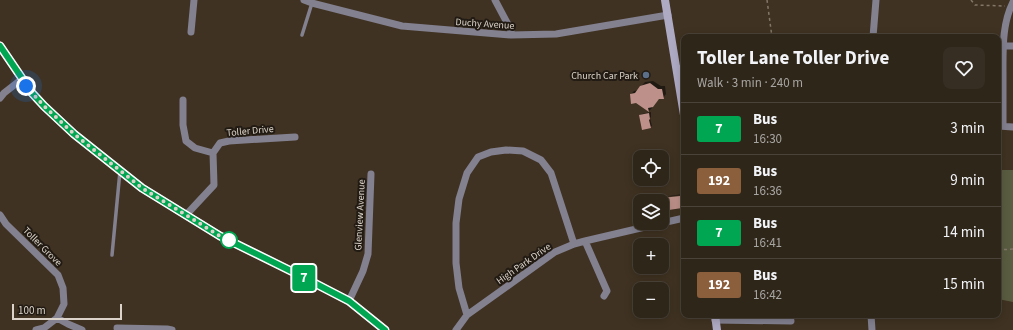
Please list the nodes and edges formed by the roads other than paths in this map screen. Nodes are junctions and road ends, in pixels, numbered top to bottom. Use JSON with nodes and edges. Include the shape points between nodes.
{"nodes":[{"id":1,"x":194,"y":0,"type":"edge"},
{"id":2,"x":304,"y":0,"type":"edge"},
{"id":3,"x":496,"y":0,"type":"edge"},
{"id":4,"x":665,"y":0,"type":"edge"},
{"id":5,"x":876,"y":0,"type":"edge"},
{"id":6,"x":312,"y":3,"type":"junction"},
{"id":7,"x":1012,"y":5,"type":"edge"},
{"id":8,"x":668,"y":15,"type":"junction"},
{"id":9,"x":191,"y":32,"type":"dead end"},
{"id":10,"x":873,"y":34,"type":"edge"},
{"id":11,"x":302,"y":35,"type":"dead end"},
{"id":12,"x":511,"y":35,"type":"junction"},
{"id":13,"x":0,"y":46,"type":"edge"},
{"id":14,"x":1001,"y":46,"type":"edge"},
{"id":15,"x":1013,"y":46,"type":"edge"},
{"id":16,"x":680,"y":68,"type":"edge"},
{"id":17,"x":22,"y":79,"type":"junction"},
{"id":18,"x":681,"y":80,"type":"edge"},
{"id":19,"x":0,"y":98,"type":"edge"},
{"id":20,"x":183,"y":100,"type":"dead end"},
{"id":21,"x":1001,"y":126,"type":"edge"},
{"id":22,"x":1013,"y":127,"type":"edge"},
{"id":23,"x":295,"y":137,"type":"dead end"},
{"id":24,"x":213,"y":153,"type":"junction"},
{"id":25,"x":120,"y":170,"type":"junction"},
{"id":26,"x":371,"y":174,"type":"dead end"},
{"id":27,"x":186,"y":214,"type":"junction"},
{"id":28,"x":0,"y":215,"type":"edge"},
{"id":29,"x":681,"y":219,"type":"edge"},
{"id":30,"x":669,"y":221,"type":"edge"},
{"id":31,"x":633,"y":230,"type":"edge"},
{"id":32,"x":585,"y":241,"type":"junction"},
{"id":33,"x":574,"y":244,"type":"junction"},
{"id":34,"x":112,"y":254,"type":"dead end"},
{"id":35,"x":604,"y":296,"type":"dead end"},
{"id":36,"x":349,"y":301,"type":"junction"},
{"id":37,"x":467,"y":316,"type":"junction"},
{"id":38,"x":57,"y":318,"type":"junction"},
{"id":39,"x":715,"y":318,"type":"edge"},
{"id":40,"x":871,"y":318,"type":"edge"},
{"id":41,"x":791,"y":321,"type":"dead end"},
{"id":42,"x":117,"y":328,"type":"dead end"},
{"id":43,"x":36,"y":330,"type":"edge"},
{"id":44,"x":82,"y":330,"type":"edge"},
{"id":45,"x":172,"y":330,"type":"edge"},
{"id":46,"x":385,"y":330,"type":"edge"},
{"id":47,"x":456,"y":330,"type":"edge"},
{"id":48,"x":717,"y":330,"type":"edge"},
{"id":49,"x":872,"y":330,"type":"edge"}],
"edges":[{"from":1,"to":9,"type":"street"},
{"from":2,"to":6,"type":"street","name":"Duchy Avenue"},
{"from":3,"to":12,"type":"street"},
{"from":4,"to":8,"type":"main road"},
{"from":5,"to":10,"type":"street"},
{"from":6,"to":11,"type":"lane"},
{"from":6,"to":12,"type":"street","name":"Duchy Avenue","via":[[402,26]]},
{"from":7,"to":14,"type":"street"},
{"from":8,"to":12,"type":"street","name":"Duchy Avenue","via":[[556,34]]},
{"from":8,"to":16,"type":"main road"},
{"from":13,"to":17,"type":"main road"},
{"from":14,"to":15,"type":"street"},
{"from":14,"to":21,"type":"street"},
{"from":16,"to":18,"type":"main road"},
{"from":17,"to":19,"type":"street"},
{"from":17,"to":25,"type":"main road","via":[[32,93],[74,134]]},
{"from":20,"to":24,"type":"street","via":[[186,141],[195,148]]},
{"from":21,"to":22,"type":"street"},
{"from":23,"to":24,"type":"street","name":"Toller Drive","via":[[229,141],[220,143]]},
{"from":24,"to":27,"type":"street","via":[[214,185]]},
{"from":25,"to":27,"type":"main road","via":[[142,188]]},
{"from":25,"to":34,"type":"lane"},
{"from":26,"to":36,"type":"street","name":"Glenview Avenue","via":[[368,254]]},
{"from":27,"to":36,"type":"main road","via":[[220,236]]},
{"from":28,"to":38,"type":"street","name":"Toller Grove","via":[[58,275],[64,288],[64,304]]},
{"from":29,"to":30,"type":"street","name":"High Park Drive"},
{"from":31,"to":32,"type":"street","name":"High Park Drive"},
{"from":32,"to":33,"type":"street","name":"High Park Drive"},
{"from":32,"to":35,"type":"street","via":[[607,291]]},
{"from":33,"to":37,"type":"street","name":"High Park Drive","via":[[555,252]]},
{"from":33,"to":37,"type":"street","via":[[551,173],[541,160],[523,151],[506,150],[478,157],[467,173],[459,199],[456,223],[458,282]]},
{"from":36,"to":46,"type":"main road"},
{"from":37,"to":47,"type":"street","name":"High Park Drive"},
{"from":38,"to":43,"type":"street","via":[[44,328]]},
{"from":38,"to":44,"type":"street"},
{"from":39,"to":41,"type":"street"},
{"from":39,"to":48,"type":"main road"},
{"from":40,"to":49,"type":"street"},
{"from":42,"to":45,"type":"street"}]}
